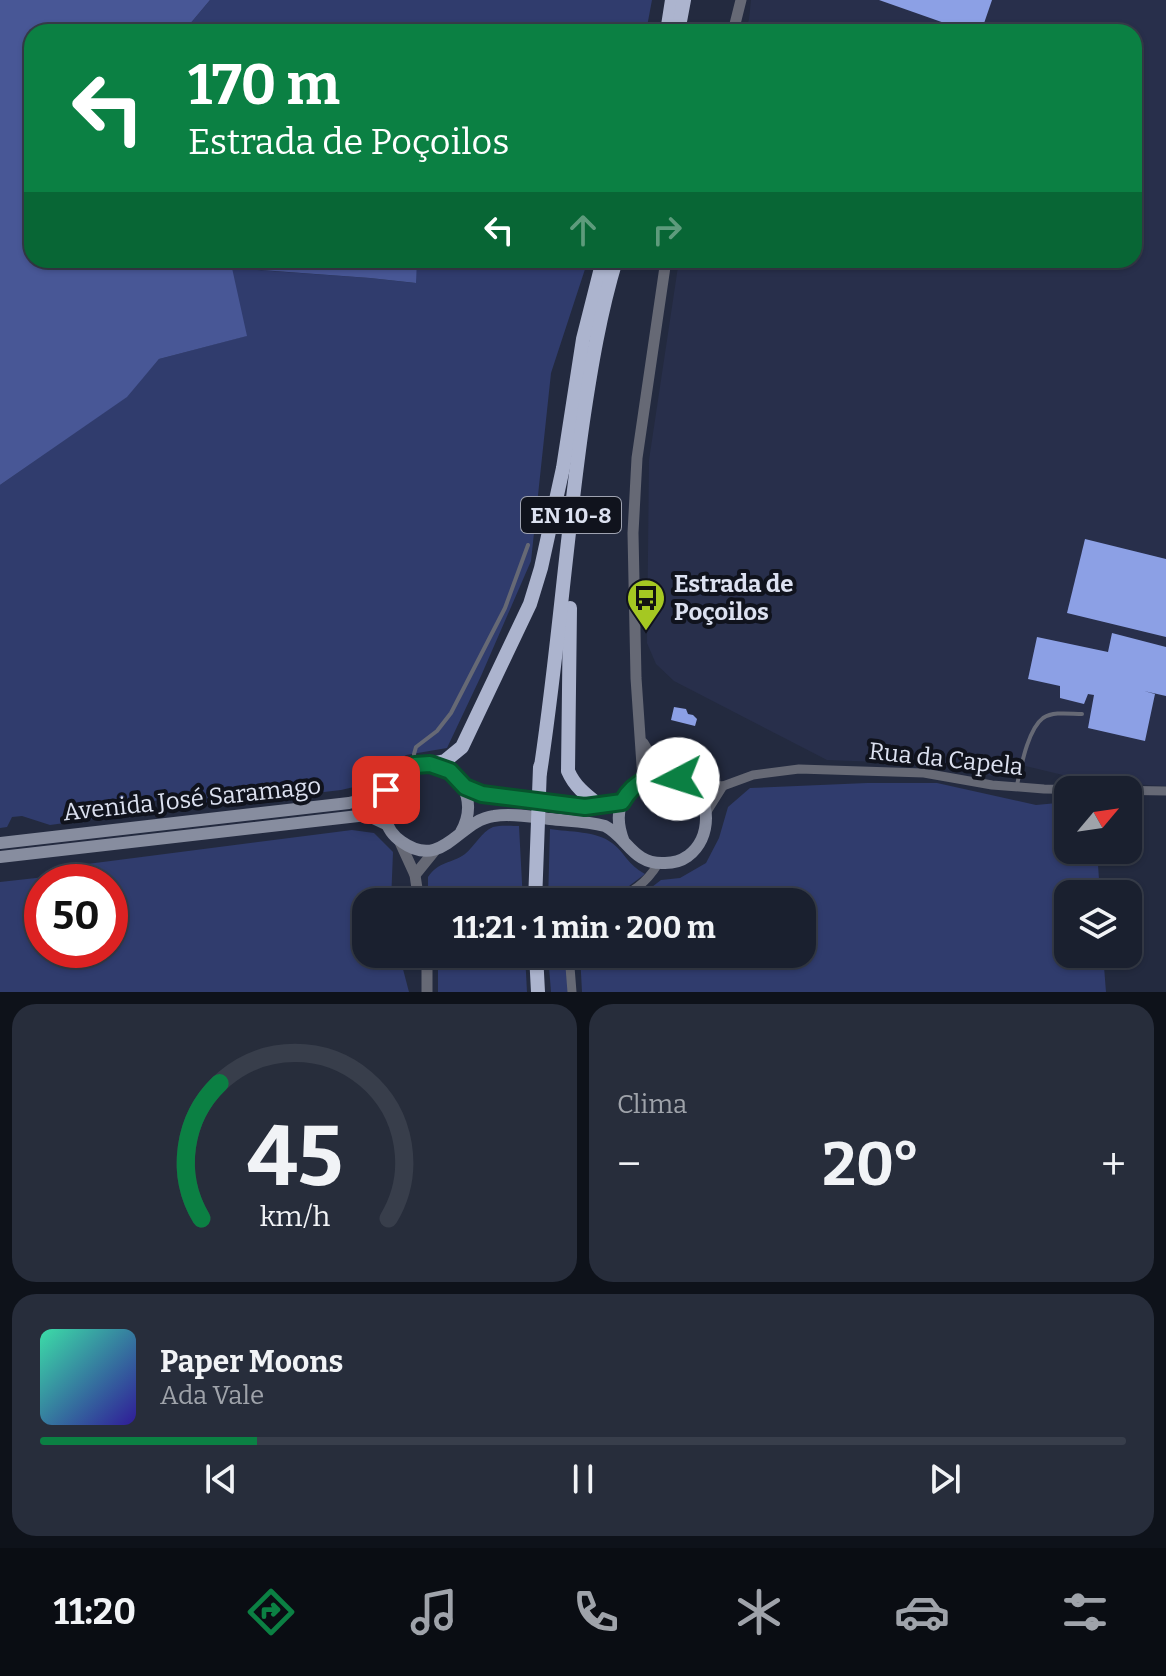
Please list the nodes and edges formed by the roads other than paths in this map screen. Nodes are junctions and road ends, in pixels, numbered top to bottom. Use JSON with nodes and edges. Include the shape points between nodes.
{"nodes":[{"id":1,"x":672,"y":0,"type":"edge"},
{"id":2,"x":684,"y":0,"type":"edge"},
{"id":3,"x":741,"y":0,"type":"edge"},
{"id":4,"x":668,"y":24,"type":"edge"},
{"id":5,"x":680,"y":24,"type":"edge"},
{"id":6,"x":735,"y":24,"type":"edge"},
{"id":7,"x":601,"y":268,"type":"edge"},
{"id":8,"x":614,"y":268,"type":"edge"},
{"id":9,"x":665,"y":268,"type":"edge"},
{"id":10,"x":570,"y":468,"type":"junction"},
{"id":11,"x":528,"y":545,"type":"dead end"},
{"id":12,"x":1082,"y":714,"type":"dead end"},
{"id":13,"x":639,"y":735,"type":"junction"},
{"id":14,"x":423,"y":764,"type":"junction"},
{"id":15,"x":670,"y":776,"type":"junction"},
{"id":16,"x":643,"y":780,"type":"junction"},
{"id":17,"x":687,"y":783,"type":"junction"},
{"id":18,"x":723,"y":786,"type":"junction"},
{"id":19,"x":465,"y":787,"type":"junction"},
{"id":20,"x":1016,"y":787,"type":"junction"},
{"id":21,"x":386,"y":790,"type":"junction"},
{"id":22,"x":1166,"y":791,"type":"edge"},
{"id":23,"x":622,"y":802,"type":"junction"},
{"id":24,"x":600,"y":806,"type":"junction"},
{"id":25,"x":706,"y":813,"type":"junction"},
{"id":26,"x":386,"y":824,"type":"junction"},
{"id":27,"x":461,"y":832,"type":"junction"},
{"id":28,"x":399,"y":840,"type":"junction"},
{"id":29,"x":624,"y":842,"type":"junction"},
{"id":30,"x":0,"y":843,"type":"edge"},
{"id":31,"x":436,"y":849,"type":"junction"},
{"id":32,"x":0,"y":857,"type":"edge"},
{"id":33,"x":658,"y":864,"type":"junction"},
{"id":34,"x":415,"y":875,"type":"junction"},
{"id":35,"x":417,"y":888,"type":"edge"},
{"id":36,"x":535,"y":888,"type":"edge"},
{"id":37,"x":636,"y":888,"type":"edge"},
{"id":38,"x":427,"y":968,"type":"edge"},
{"id":39,"x":537,"y":968,"type":"edge"},
{"id":40,"x":570,"y":968,"type":"edge"},
{"id":41,"x":427,"y":992,"type":"edge"},
{"id":42,"x":538,"y":992,"type":"edge"},
{"id":43,"x":572,"y":992,"type":"edge"}],
"edges":[{"from":1,"to":4,"type":"highway"},
{"from":2,"to":5,"type":"highway"},
{"from":3,"to":6,"type":"street"},
{"from":7,"to":10,"type":"highway","number":"EN 10-8","via":[[583,339]]},
{"from":8,"to":10,"type":"highway","number":"EN 10-8"},
{"from":9,"to":13,"type":"street","via":[[637,458]]},
{"from":10,"to":14,"type":"highway","via":[[530,604],[462,747],[452,758]]},
{"from":10,"to":24,"type":"highway","via":[[567,760],[572,782]]},
{"from":10,"to":36,"type":"highway","number":"EN 10-8","via":[[544,682]]},
{"from":11,"to":14,"type":"lane","via":[[505,608],[451,713],[416,747],[414,754]]},
{"from":12,"to":20,"type":"lane","via":[[1044,717],[1034,729]]},
{"from":13,"to":15,"type":"street","via":[[655,763]]},
{"from":13,"to":16,"type":"street"},
{"from":14,"to":19,"type":"main road","via":[[450,771]]},
{"from":14,"to":21,"type":"main road","via":[[401,772]]},
{"from":15,"to":16,"type":"main road"},
{"from":15,"to":17,"type":"main road"},
{"from":16,"to":23,"type":"main road"},
{"from":17,"to":18,"type":"street","name":"Rua da Capela"},
{"from":17,"to":25,"type":"main road"},
{"from":18,"to":20,"type":"street","name":"Rua da Capela","via":[[753,775],[799,769],[924,773]]},
{"from":18,"to":25,"type":"street"},
{"from":19,"to":24,"type":"main road","via":[[494,796]]},
{"from":19,"to":27,"type":"main road","via":[[469,810]]},
{"from":20,"to":22,"type":"street","name":"Rua da Capela"},
{"from":21,"to":26,"type":"main road"},
{"from":21,"to":30,"type":"main road","name":"Avenida José Saramago","via":[[349,803]]},
{"from":23,"to":24,"type":"main road"},
{"from":23,"to":29,"type":"main road","via":[[618,816]]},
{"from":25,"to":33,"type":"main road","via":[[702,839],[694,850],[672,863]]},
{"from":26,"to":28,"type":"main road"},
{"from":26,"to":32,"type":"main road","name":"Avenida José Saramago","via":[[367,815]]},
{"from":27,"to":29,"type":"main road","via":[[483,818],[510,815],[597,824]]},
{"from":27,"to":31,"type":"main road"},
{"from":28,"to":31,"type":"main road","via":[[413,848]]},
{"from":28,"to":34,"type":"street"},
{"from":29,"to":33,"type":"main road","via":[[645,861]]},
{"from":31,"to":34,"type":"street"},
{"from":33,"to":37,"type":"street"},
{"from":34,"to":35,"type":"street"},
{"from":38,"to":41,"type":"street"},
{"from":39,"to":42,"type":"highway"},
{"from":40,"to":43,"type":"street"}]}
